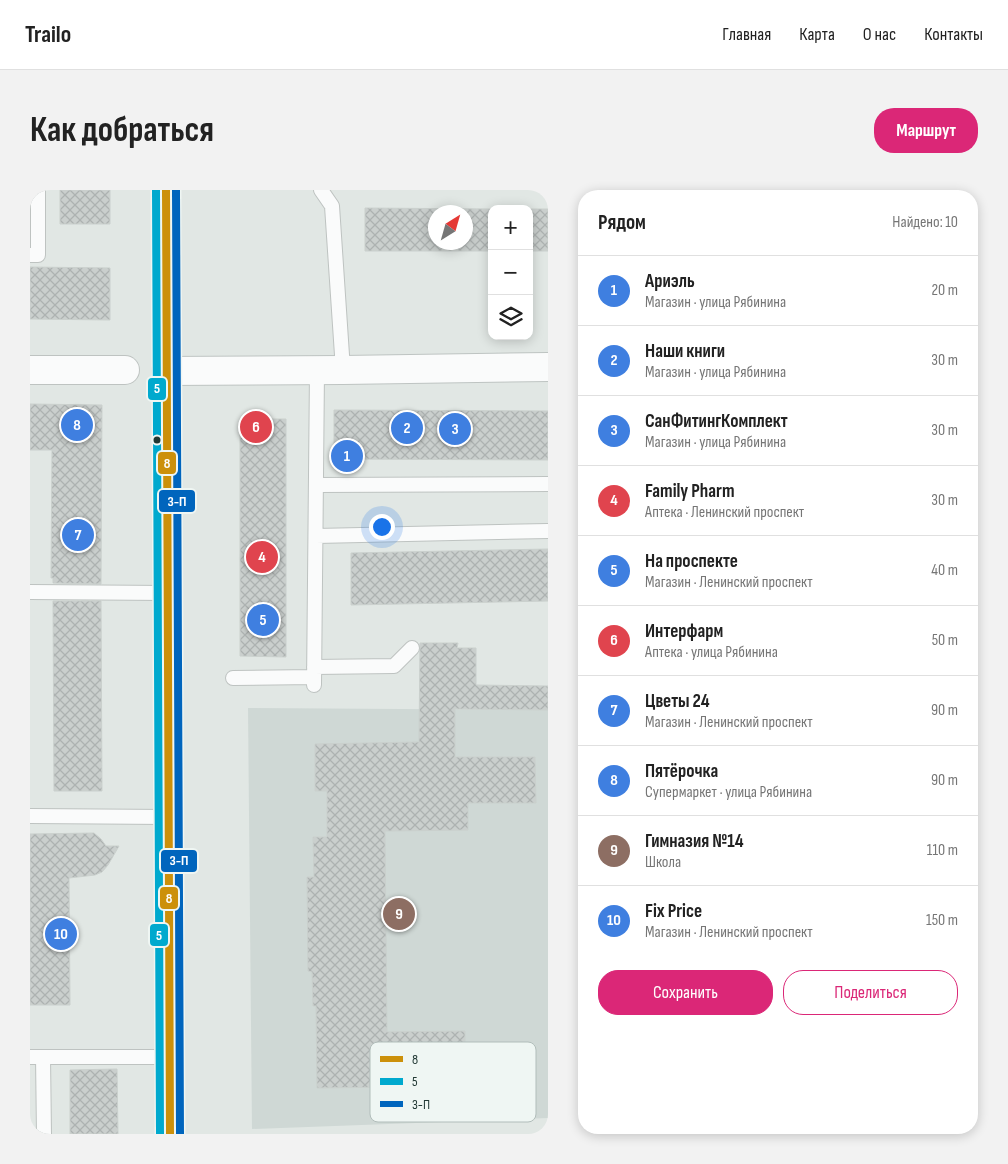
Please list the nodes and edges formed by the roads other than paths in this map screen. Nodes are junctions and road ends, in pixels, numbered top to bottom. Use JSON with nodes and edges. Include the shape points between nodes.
{"nodes":[{"id":1,"x":38,"y":190,"type":"edge"},
{"id":2,"x":166,"y":190,"type":"edge"},
{"id":3,"x":321,"y":190,"type":"edge"},
{"id":4,"x":30,"y":255,"type":"edge"},
{"id":5,"x":548,"y":367,"type":"edge"},
{"id":6,"x":30,"y":370,"type":"edge"},
{"id":7,"x":125,"y":370,"type":"dead end"},
{"id":8,"x":343,"y":370,"type":"junction"},
{"id":9,"x":166,"y":371,"type":"junction"},
{"id":10,"x":317,"y":371,"type":"junction"},
{"id":11,"x":548,"y":484,"type":"edge"},
{"id":12,"x":316,"y":485,"type":"junction"},
{"id":13,"x":548,"y":531,"type":"edge"},
{"id":14,"x":316,"y":536,"type":"junction"},
{"id":15,"x":30,"y":592,"type":"edge"},
{"id":16,"x":167,"y":593,"type":"junction"},
{"id":17,"x":412,"y":648,"type":"dead end"},
{"id":18,"x":314,"y":676,"type":"junction"},
{"id":19,"x":233,"y":678,"type":"dead end"},
{"id":20,"x":30,"y":816,"type":"edge"},
{"id":21,"x":168,"y":817,"type":"junction"},
{"id":22,"x":37,"y":1057,"type":"edge"},
{"id":23,"x":170,"y":1057,"type":"junction"},
{"id":24,"x":44,"y":1134,"type":"edge"},
{"id":25,"x":170,"y":1134,"type":"edge"}],
"edges":[{"from":1,"to":4,"type":"lane","via":[[38,255]]},
{"from":2,"to":9,"type":"main road"},
{"from":3,"to":8,"type":"lane","via":[[332,206]]},
{"from":5,"to":8,"type":"street"},
{"from":6,"to":7,"type":"street"},
{"from":8,"to":10,"type":"street"},
{"from":9,"to":10,"type":"street"},
{"from":9,"to":16,"type":"main road"},
{"from":10,"to":12,"type":"lane"},
{"from":11,"to":12,"type":"lane"},
{"from":12,"to":14,"type":"lane"},
{"from":13,"to":14,"type":"lane"},
{"from":14,"to":18,"type":"lane"},
{"from":15,"to":16,"type":"lane"},
{"from":16,"to":21,"type":"main road"},
{"from":17,"to":18,"type":"lane","via":[[394,666]]},
{"from":18,"to":19,"type":"lane"},
{"from":20,"to":21,"type":"lane"},
{"from":21,"to":23,"type":"main road"},
{"from":22,"to":23,"type":"lane"},
{"from":22,"to":24,"type":"lane"},
{"from":23,"to":25,"type":"main road"}]}
